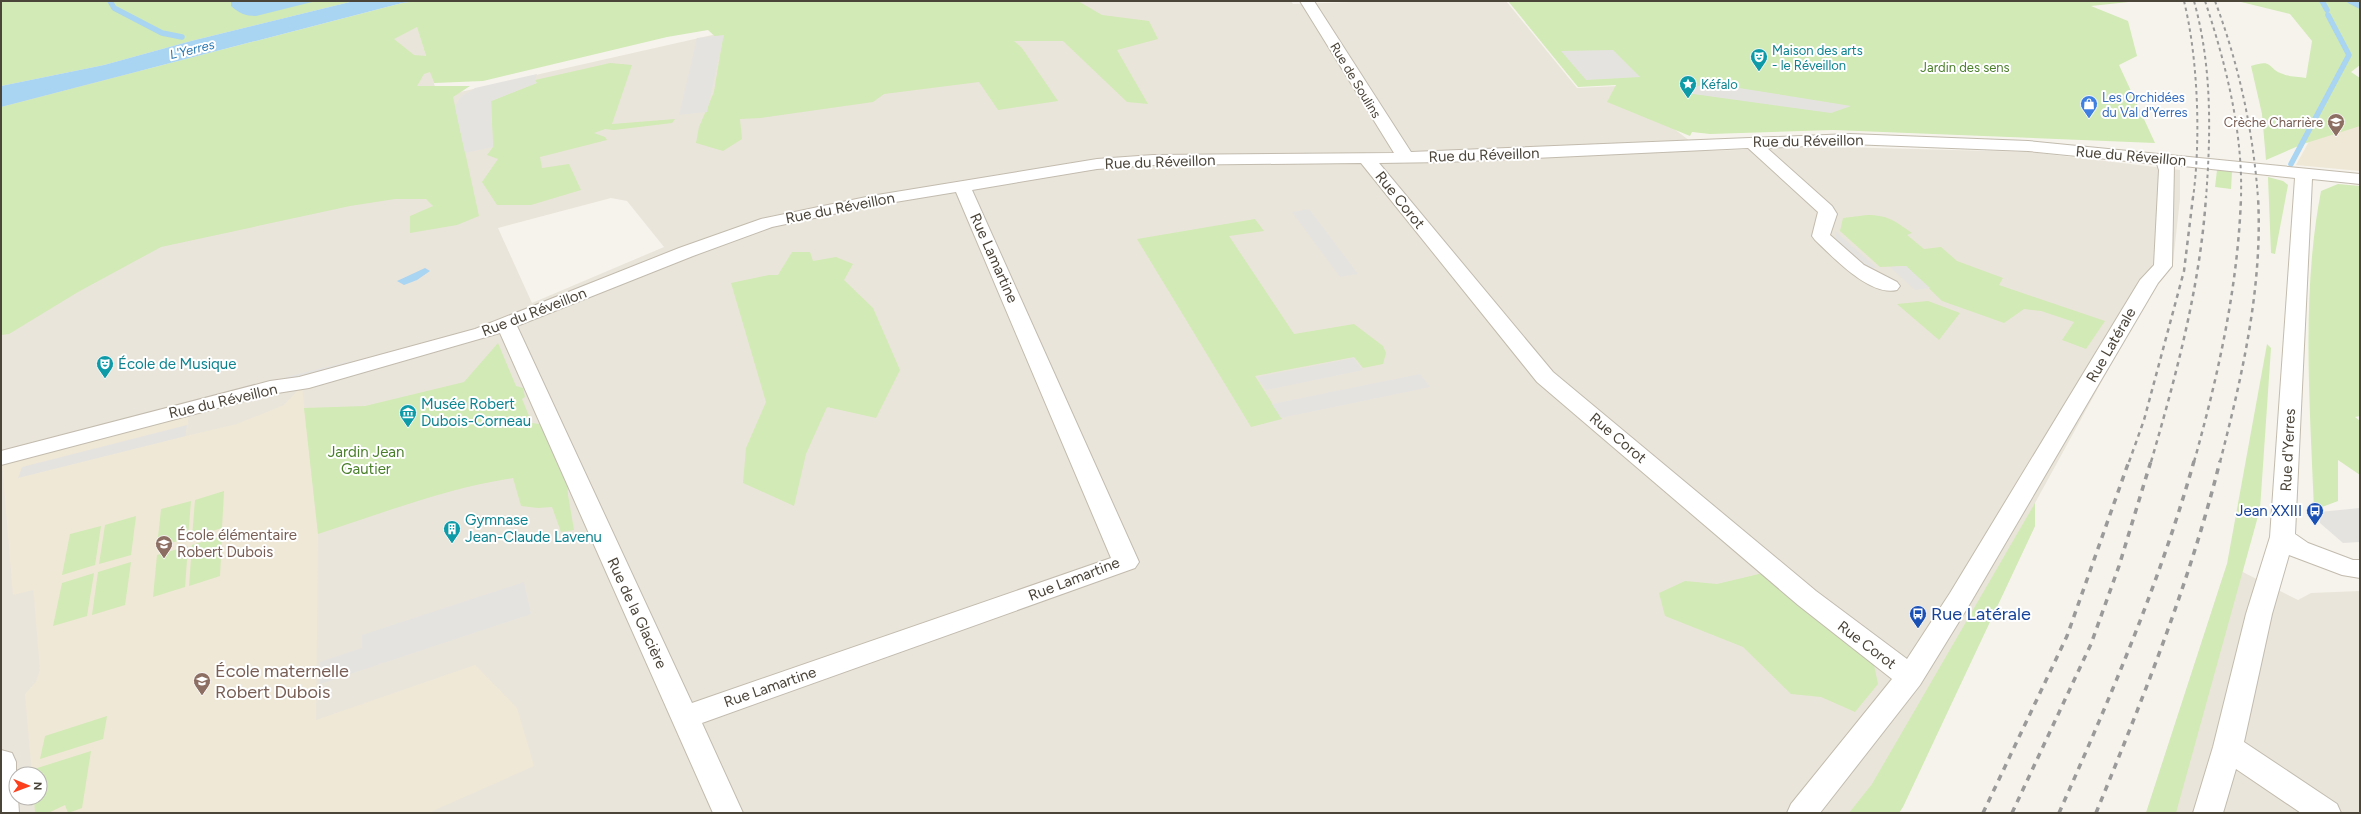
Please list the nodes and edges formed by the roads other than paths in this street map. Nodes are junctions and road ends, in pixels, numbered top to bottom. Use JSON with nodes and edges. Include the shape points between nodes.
{"nodes":[{"id":1,"x":1307,"y":1,"type":"edge"},
{"id":2,"x":1752,"y":143,"type":"junction"},
{"id":3,"x":1366,"y":158,"type":"junction"},
{"id":4,"x":1406,"y":158,"type":"junction"},
{"id":5,"x":2164,"y":159,"type":"junction"},
{"id":6,"x":2304,"y":174,"type":"junction"},
{"id":7,"x":2360,"y":178,"type":"edge"},
{"id":8,"x":962,"y":186,"type":"junction"},
{"id":9,"x":1890,"y":286,"type":"dead end"},
{"id":10,"x":506,"y":325,"type":"junction"},
{"id":11,"x":1,"y":458,"type":"edge"},
{"id":12,"x":2282,"y":537,"type":"junction"},
{"id":13,"x":2360,"y":569,"type":"edge"},
{"id":14,"x":1910,"y":677,"type":"junction"},
{"id":15,"x":685,"y":717,"type":"junction"},
{"id":16,"x":2228,"y":747,"type":"junction"},
{"id":17,"x":1,"y":762,"type":"edge"},
{"id":18,"x":4,"y":813,"type":"edge"},
{"id":19,"x":728,"y":813,"type":"edge"},
{"id":20,"x":1802,"y":813,"type":"edge"},
{"id":21,"x":2208,"y":813,"type":"edge"},
{"id":22,"x":2326,"y":813,"type":"edge"}],
"edges":[{"from":1,"to":4,"type":"street","name":"Rue de Soulins"},
{"from":2,"to":4,"type":"street","name":"Rue du Réveillon"},
{"from":2,"to":5,"type":"street","name":"Rue du Réveillon","via":[[1850,139],[2028,146]]},
{"from":2,"to":9,"type":"street","via":[[1826,210],[1828,214],[1821,236],[1857,268]]},
{"from":3,"to":4,"type":"street","name":"Rue du Réveillon"},
{"from":3,"to":8,"type":"street","name":"Rue du Réveillon","via":[[1153,160],[1104,164]]},
{"from":3,"to":14,"type":"street","name":"Rue Corot","via":[[1545,377],[1807,598]]},
{"from":5,"to":6,"type":"street","name":"Rue du Réveillon"},
{"from":5,"to":14,"type":"street","name":"Rue Latérale","via":[[2167,170],[2163,266],[2150,280],[1959,600]]},
{"from":6,"to":7,"type":"street","name":"Rue du Réveillon"},
{"from":6,"to":12,"type":"street","name":"Rue d'Yerres"},
{"from":8,"to":10,"type":"street","name":"Rue du Réveillon","via":[[872,201],[742,230]]},
{"from":8,"to":15,"type":"street","name":"Rue Lamartine","via":[[1126,562]]},
{"from":10,"to":11,"type":"street","name":"Rue du Réveillon","via":[[309,381],[270,388]]},
{"from":10,"to":15,"type":"street","name":"Rue de la Glacière"},
{"from":12,"to":13,"type":"street","via":[[2299,549],[2351,569]]},
{"from":12,"to":16,"type":"street","name":"Rue d'Yerres","via":[[2259,614]]},
{"from":14,"to":20,"type":"street","name":"Rue Latérale"},
{"from":15,"to":19,"type":"street","name":"Rue de la Glacière"},
{"from":16,"to":21,"type":"street","name":"Rue d'Yerres"},
{"from":16,"to":22,"type":"street"},
{"from":17,"to":18,"type":"street"}]}
